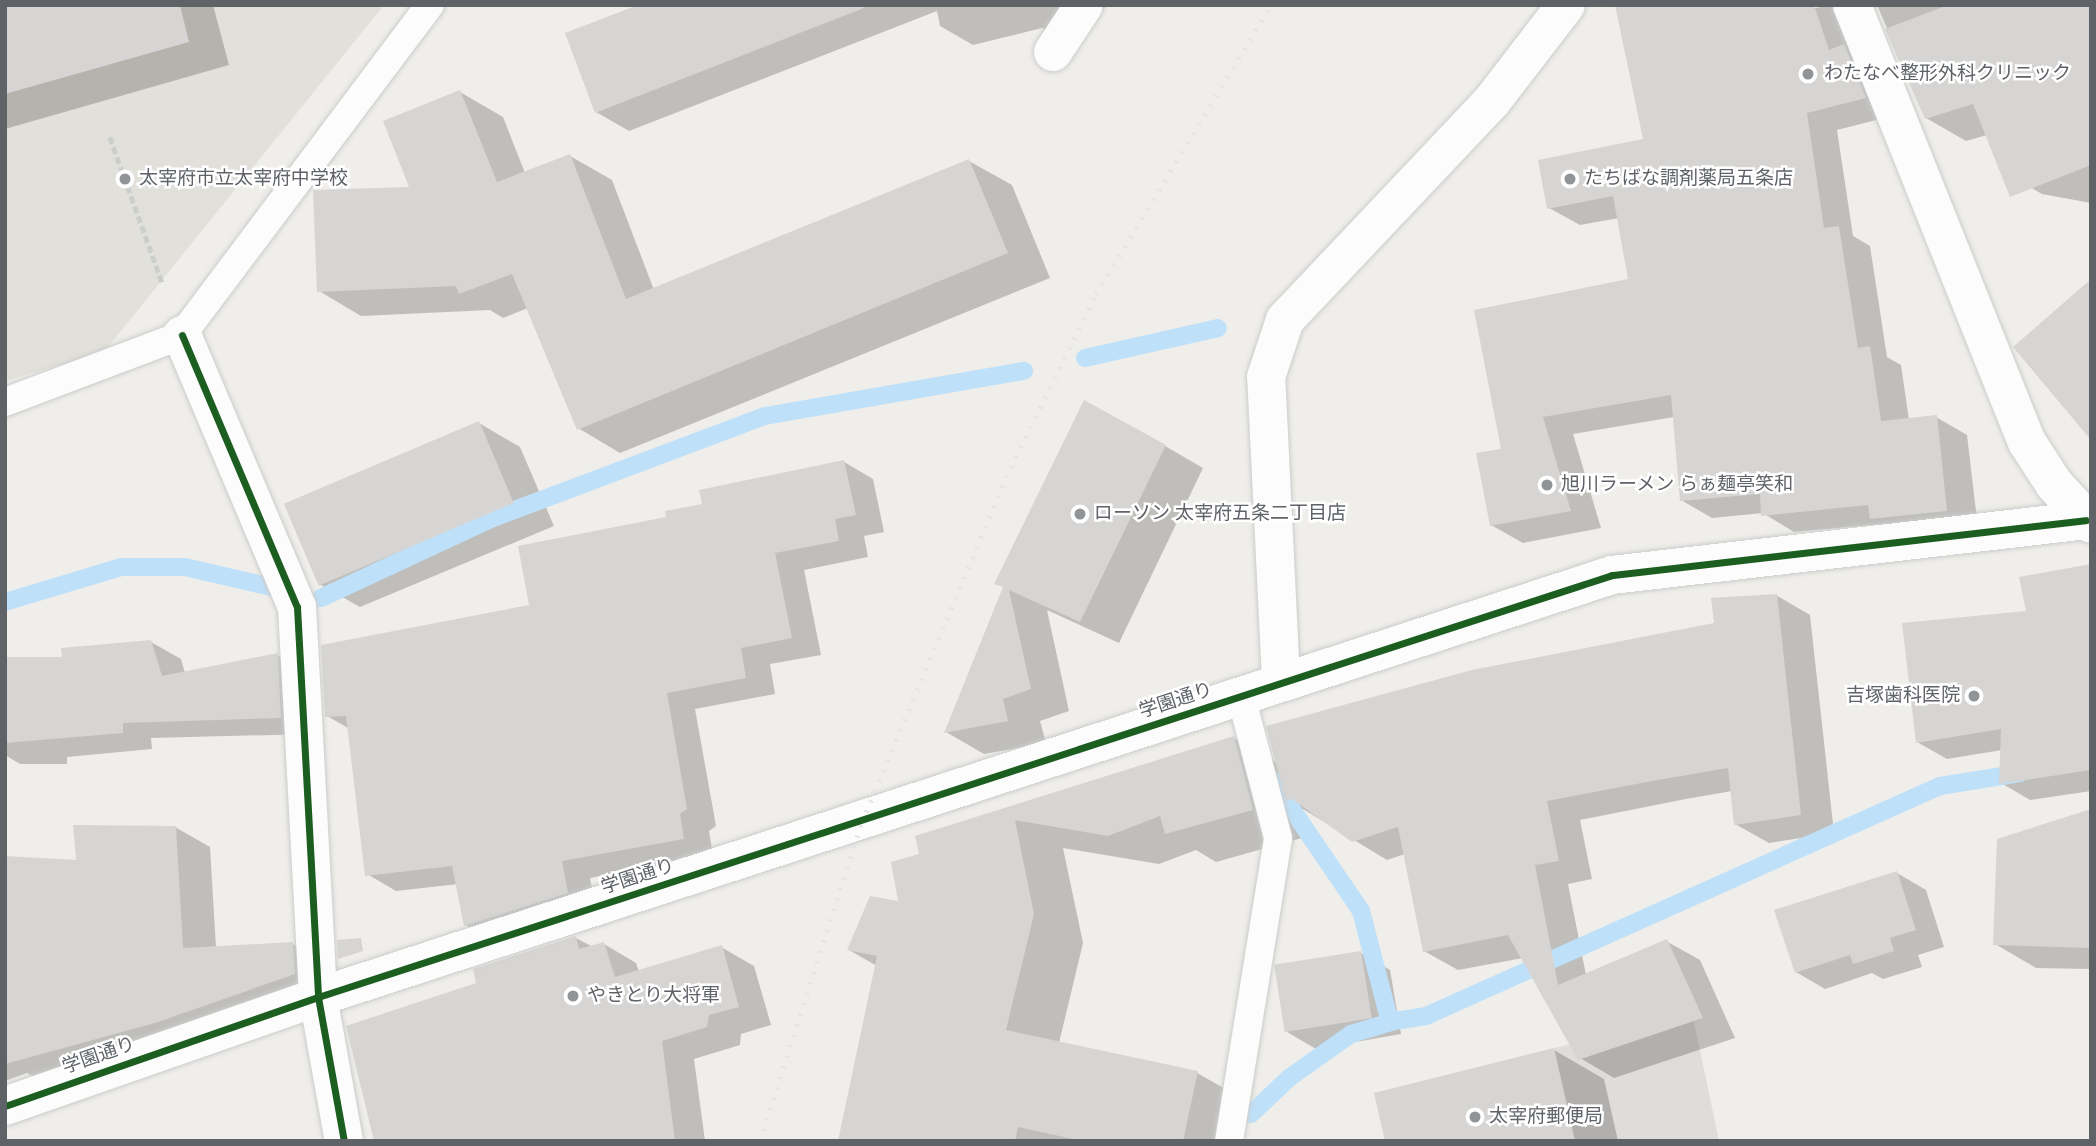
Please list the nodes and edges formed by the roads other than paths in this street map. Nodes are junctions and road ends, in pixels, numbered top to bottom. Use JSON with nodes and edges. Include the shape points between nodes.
{"nodes":[{"id":1,"x":430,"y":5,"type":"edge"},
{"id":2,"x":1084,"y":5,"type":"edge"},
{"id":3,"x":1566,"y":5,"type":"edge"},
{"id":4,"x":1852,"y":5,"type":"edge"},
{"id":5,"x":1053,"y":52,"type":"dead end"},
{"id":6,"x":182,"y":335,"type":"junction"},
{"id":7,"x":5,"y":402,"type":"edge"},
{"id":8,"x":2088,"y":522,"type":"edge"},
{"id":9,"x":1280,"y":680,"type":"junction"},
{"id":10,"x":1241,"y":696,"type":"junction"},
{"id":11,"x":318,"y":997,"type":"junction"},
{"id":12,"x":5,"y":1106,"type":"edge"},
{"id":13,"x":344,"y":1141,"type":"edge"},
{"id":14,"x":1229,"y":1141,"type":"edge"}],
"edges":[{"from":1,"to":6,"type":"lane"},
{"from":2,"to":5,"type":"street"},
{"from":3,"to":9,"type":"street","via":[[1492,101],[1284,320],[1266,377]]},
{"from":4,"to":8,"type":"street","via":[[2027,442],[2054,484]]},
{"from":6,"to":7,"type":"lane"},
{"from":6,"to":11,"type":"street","via":[[297,607]]},
{"from":8,"to":9,"type":"street","name":"学園通り","via":[[1612,575]]},
{"from":9,"to":10,"type":"street","name":"学園通り"},
{"from":10,"to":11,"type":"street","name":"学園通り"},
{"from":10,"to":14,"type":"lane","via":[[1278,838]]},
{"from":11,"to":12,"type":"street","name":"学園通り"},
{"from":11,"to":13,"type":"street"}]}
